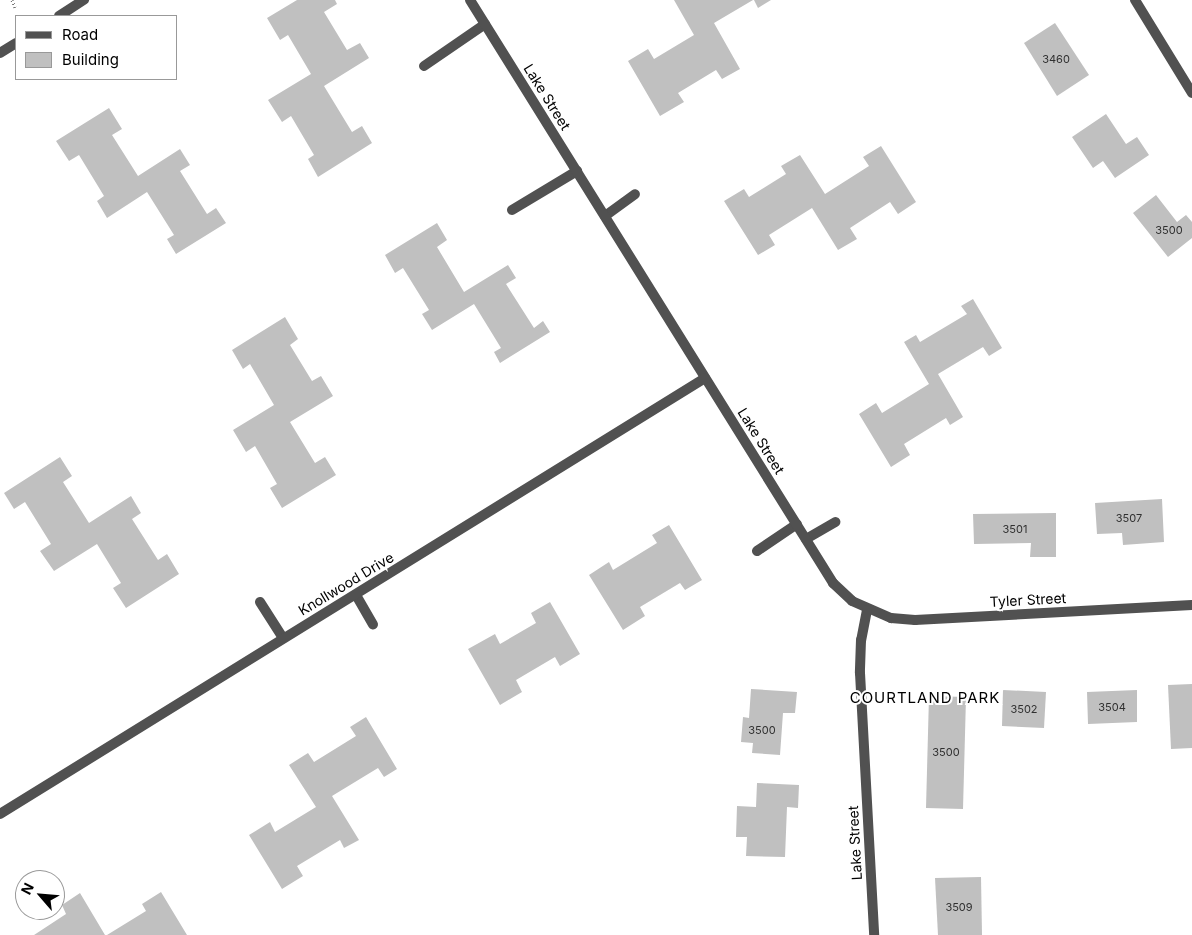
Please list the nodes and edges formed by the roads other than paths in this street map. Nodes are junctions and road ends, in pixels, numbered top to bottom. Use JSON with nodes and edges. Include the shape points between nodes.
{"nodes":[{"id":1,"x":84,"y":0,"type":"edge"},
{"id":2,"x":470,"y":0,"type":"edge"},
{"id":3,"x":1134,"y":0,"type":"edge"},
{"id":4,"x":61,"y":15,"type":"edge"},
{"id":5,"x":485,"y":24,"type":"junction"},
{"id":6,"x":15,"y":44,"type":"edge"},
{"id":7,"x":0,"y":53,"type":"edge"},
{"id":8,"x":424,"y":66,"type":"dead end"},
{"id":9,"x":1192,"y":93,"type":"edge"},
{"id":10,"x":577,"y":171,"type":"junction"},
{"id":11,"x":635,"y":194,"type":"dead end"},
{"id":12,"x":512,"y":210,"type":"dead end"},
{"id":13,"x":605,"y":216,"type":"junction"},
{"id":14,"x":705,"y":378,"type":"junction"},
{"id":15,"x":836,"y":522,"type":"dead end"},
{"id":16,"x":796,"y":524,"type":"junction"},
{"id":17,"x":806,"y":539,"type":"junction"},
{"id":18,"x":757,"y":551,"type":"dead end"},
{"id":19,"x":356,"y":595,"type":"junction"},
{"id":20,"x":260,"y":602,"type":"dead end"},
{"id":21,"x":1192,"y":606,"type":"edge"},
{"id":22,"x":867,"y":610,"type":"junction"},
{"id":23,"x":373,"y":624,"type":"dead end"},
{"id":24,"x":283,"y":638,"type":"junction"},
{"id":25,"x":0,"y":814,"type":"edge"},
{"id":26,"x":874,"y":935,"type":"edge"}],
"edges":[{"from":1,"to":4,"type":"street"},
{"from":2,"to":5,"type":"street","name":"Lake Street"},
{"from":3,"to":9,"type":"street"},
{"from":5,"to":8,"type":"street"},
{"from":5,"to":10,"type":"street","name":"Lake Street"},
{"from":6,"to":7,"type":"street"},
{"from":10,"to":12,"type":"street"},
{"from":10,"to":13,"type":"street","name":"Lake Street"},
{"from":11,"to":13,"type":"street"},
{"from":13,"to":14,"type":"street","name":"Lake Street"},
{"from":14,"to":16,"type":"street","name":"Lake Street"},
{"from":14,"to":19,"type":"street","name":"Knollwood Drive"},
{"from":15,"to":17,"type":"street"},
{"from":16,"to":17,"type":"street","name":"Lake Street"},
{"from":16,"to":18,"type":"street"},
{"from":17,"to":22,"type":"street","name":"Lake Street","via":[[833,583]]},
{"from":19,"to":23,"type":"street"},
{"from":19,"to":24,"type":"street","name":"Knollwood Drive"},
{"from":20,"to":24,"type":"street"},
{"from":21,"to":22,"type":"street","name":"Tyler Street","via":[[915,620],[890,618]]},
{"from":22,"to":26,"type":"street","name":"Lake Street","via":[[861,640],[860,673]]},
{"from":24,"to":25,"type":"street","name":"Knollwood Drive"}]}
